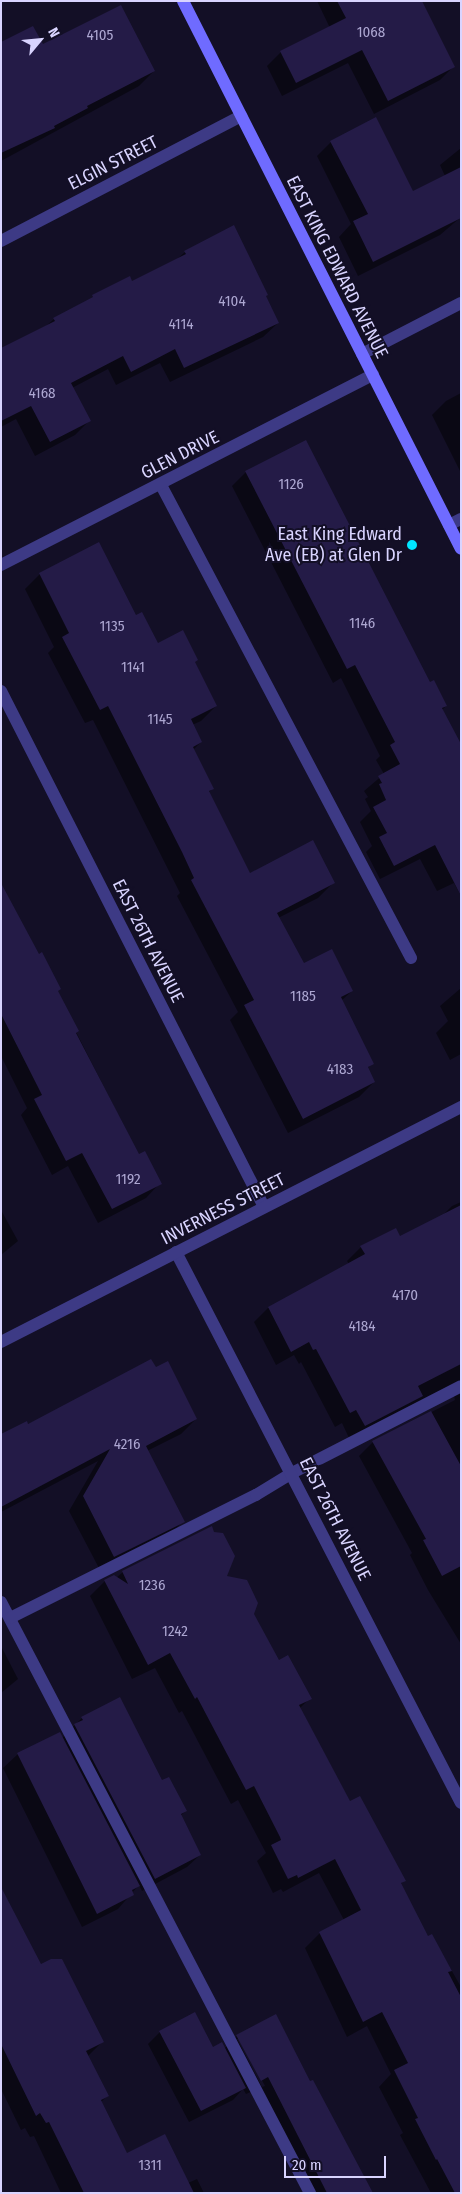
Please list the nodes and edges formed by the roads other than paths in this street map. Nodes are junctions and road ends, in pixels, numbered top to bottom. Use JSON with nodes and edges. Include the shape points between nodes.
{"nodes":[{"id":1,"x":183,"y":1,"type":"edge"},
{"id":2,"x":241,"y":116,"type":"junction"},
{"id":3,"x":1,"y":241,"type":"edge"},
{"id":4,"x":461,"y":303,"type":"edge"},
{"id":5,"x":362,"y":354,"type":"junction"},
{"id":6,"x":373,"y":375,"type":"junction"},
{"id":7,"x":161,"y":485,"type":"junction"},
{"id":8,"x":461,"y":519,"type":"edge"},
{"id":9,"x":449,"y":526,"type":"junction"},
{"id":10,"x":461,"y":548,"type":"edge"},
{"id":11,"x":1,"y":565,"type":"edge"},
{"id":12,"x":1,"y":690,"type":"edge"},
{"id":13,"x":411,"y":958,"type":"dead end"},
{"id":14,"x":461,"y":1107,"type":"edge"},
{"id":15,"x":264,"y":1207,"type":"junction"},
{"id":16,"x":176,"y":1252,"type":"junction"},
{"id":17,"x":1,"y":1342,"type":"edge"},
{"id":18,"x":461,"y":1386,"type":"edge"},
{"id":19,"x":292,"y":1473,"type":"junction"},
{"id":20,"x":1,"y":1602,"type":"edge"},
{"id":21,"x":10,"y":1618,"type":"junction"},
{"id":22,"x":461,"y":1803,"type":"edge"},
{"id":23,"x":310,"y":2193,"type":"edge"}],
"edges":[{"from":1,"to":2,"type":"main road","name":"EAST KING EDWARD AVENUE"},
{"from":2,"to":3,"type":"street","name":"ELGIN STREET"},
{"from":2,"to":5,"type":"main road","name":"EAST KING EDWARD AVENUE"},
{"from":4,"to":5,"type":"street"},
{"from":5,"to":6,"type":"main road","name":"EAST KING EDWARD AVENUE"},
{"from":6,"to":7,"type":"street","name":"GLEN DRIVE"},
{"from":6,"to":9,"type":"main road","name":"EAST KING EDWARD AVENUE"},
{"from":7,"to":11,"type":"street","name":"GLEN DRIVE"},
{"from":7,"to":13,"type":"street"},
{"from":8,"to":9,"type":"street"},
{"from":9,"to":10,"type":"main road","name":"EAST KING EDWARD AVENUE"},
{"from":12,"to":15,"type":"street","name":"EAST 26TH AVENUE"},
{"from":14,"to":15,"type":"street","name":"INVERNESS STREET"},
{"from":15,"to":16,"type":"street","name":"INVERNESS STREET"},
{"from":16,"to":17,"type":"street","name":"INVERNESS STREET"},
{"from":16,"to":19,"type":"street","name":"EAST 26TH AVENUE"},
{"from":18,"to":19,"type":"street"},
{"from":19,"to":21,"type":"street","via":[[256,1495]]},
{"from":19,"to":22,"type":"street","name":"EAST 26TH AVENUE"},
{"from":20,"to":21,"type":"street"},
{"from":21,"to":23,"type":"street"}]}
